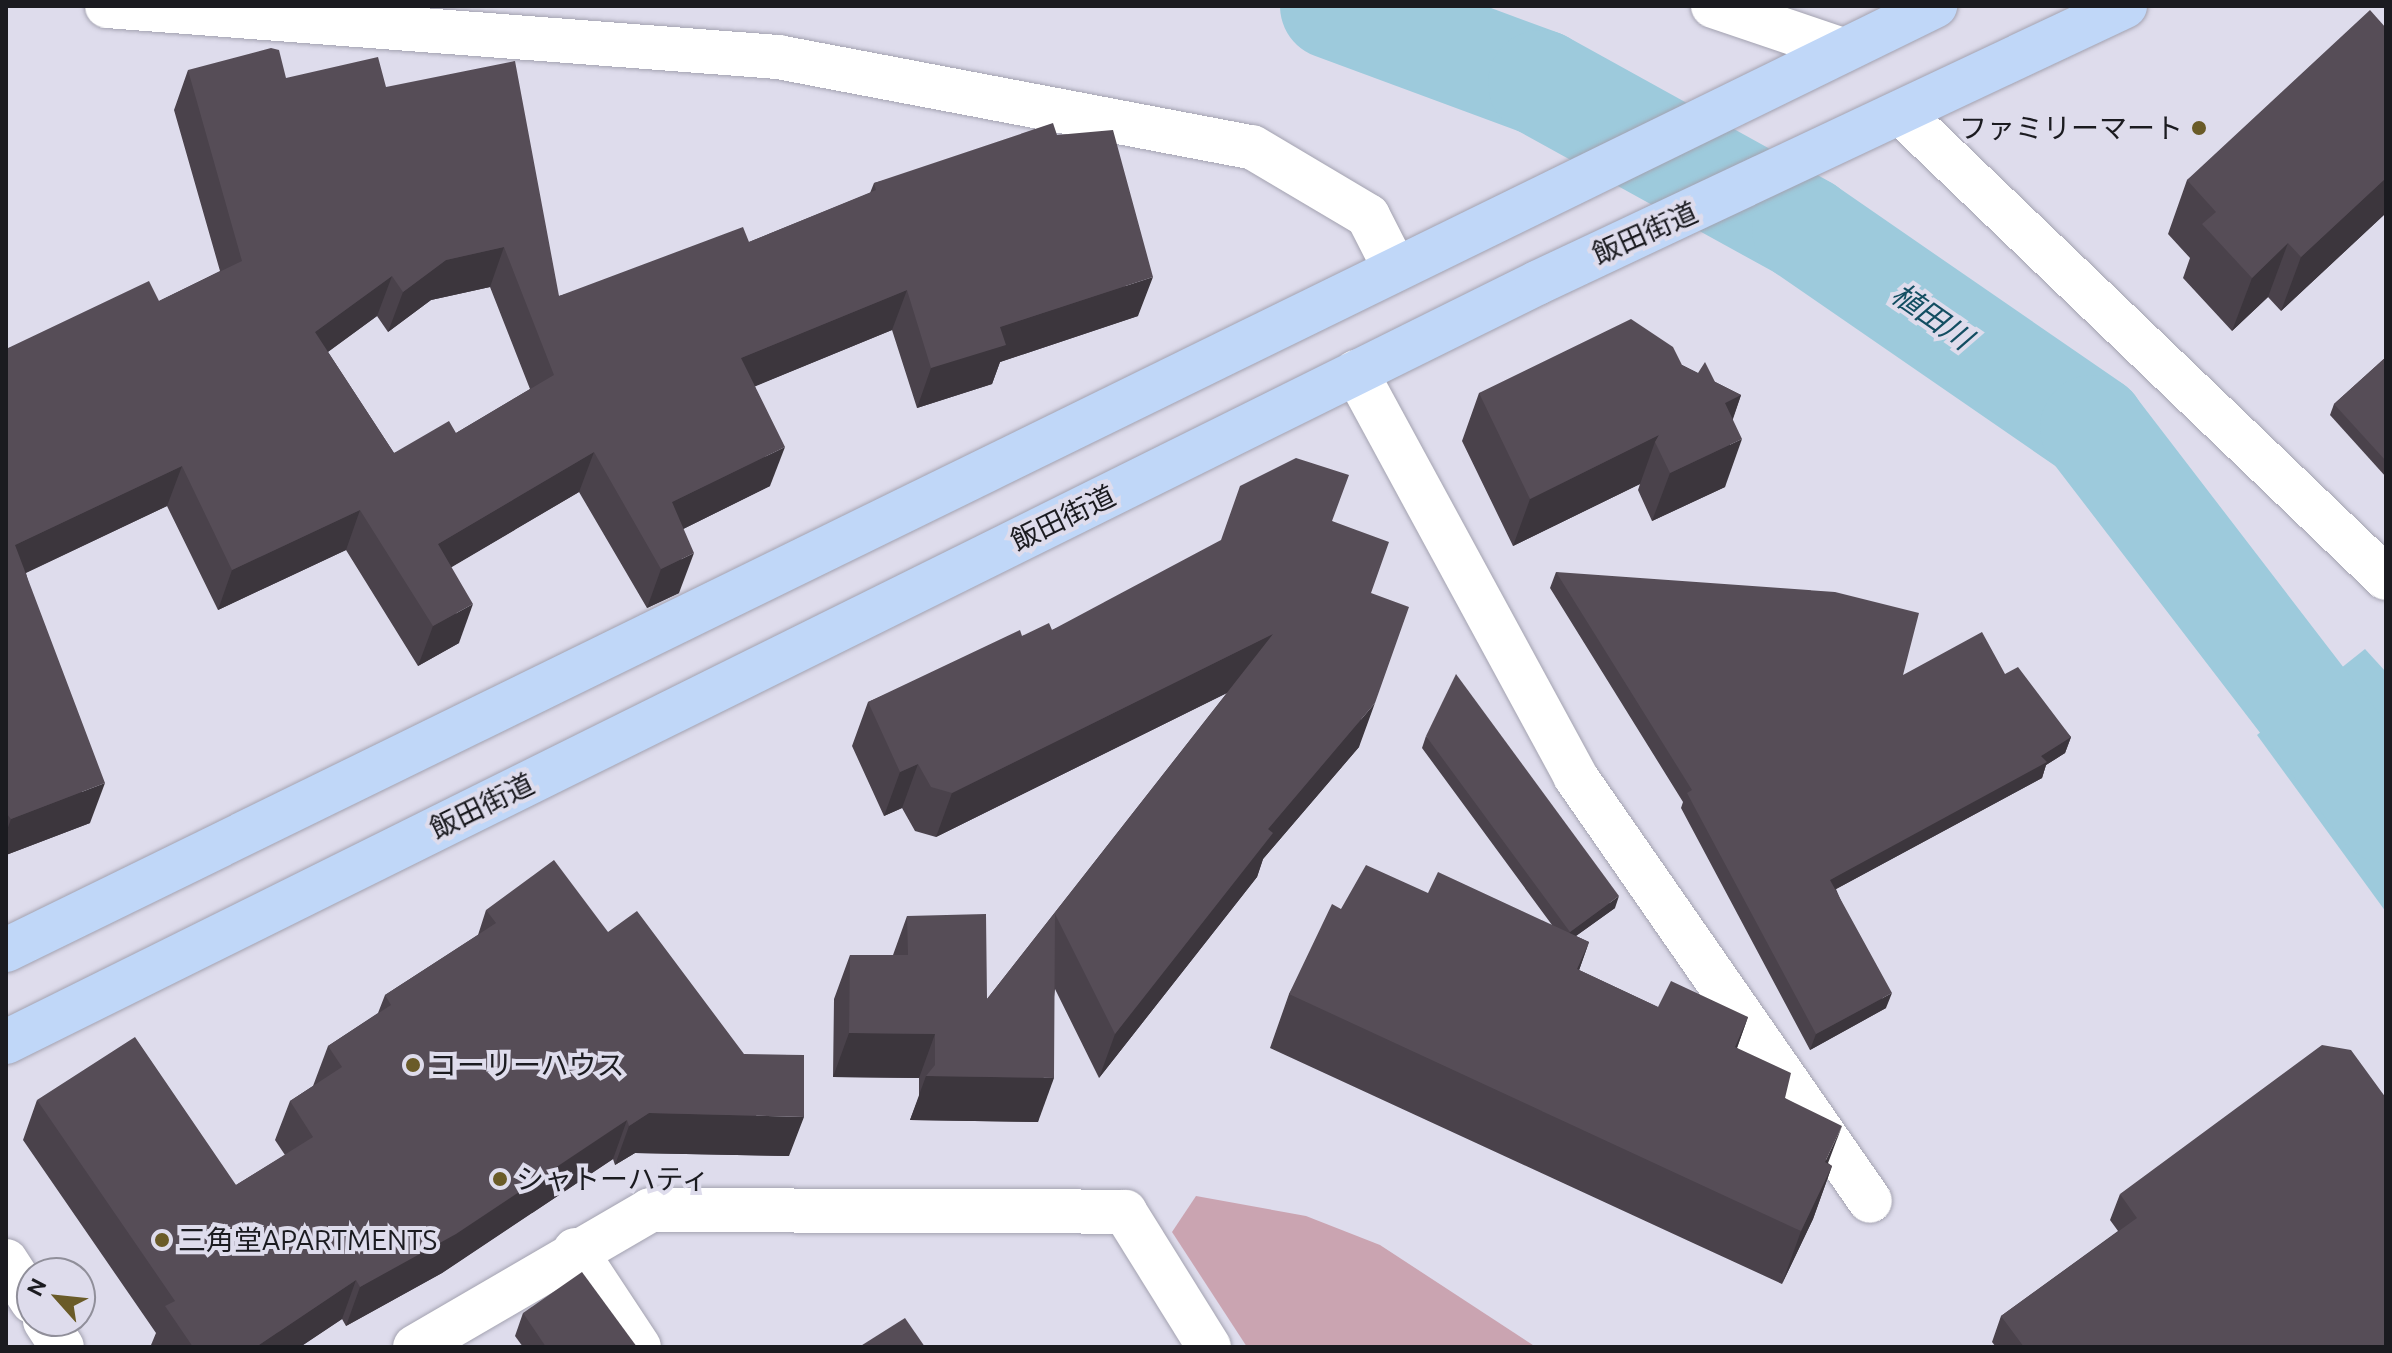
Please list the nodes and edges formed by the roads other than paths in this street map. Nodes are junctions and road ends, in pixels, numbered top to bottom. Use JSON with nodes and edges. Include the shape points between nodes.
{"nodes":[{"id":1,"x":107,"y":6,"type":"edge"},
{"id":2,"x":1713,"y":6,"type":"edge"},
{"id":3,"x":1935,"y":6,"type":"edge"},
{"id":4,"x":2125,"y":6,"type":"edge"},
{"id":5,"x":1843,"y":50,"type":"junction"},
{"id":6,"x":1903,"y":115,"type":"junction"},
{"id":7,"x":1394,"y":267,"type":"junction"},
{"id":8,"x":1356,"y":372,"type":"junction"},
{"id":9,"x":2386,"y":578,"type":"edge"},
{"id":10,"x":6,"y":950,"type":"edge"},
{"id":11,"x":6,"y":1042,"type":"edge"},
{"id":12,"x":1870,"y":1201,"type":"dead end"},
{"id":13,"x":575,"y":1250,"type":"junction"},
{"id":14,"x":415,"y":1347,"type":"edge"},
{"id":15,"x":639,"y":1347,"type":"edge"},
{"id":16,"x":1209,"y":1347,"type":"edge"}],
"edges":[{"from":1,"to":7,"type":"street","via":[[778,57],[1252,147],[1368,216]]},
{"from":2,"to":5,"type":"street"},
{"from":3,"to":5,"type":"highway"},
{"from":4,"to":6,"type":"highway","name":"飯田街道"},
{"from":5,"to":7,"type":"highway"},
{"from":6,"to":8,"type":"highway","name":"飯田街道"},
{"from":6,"to":9,"type":"street"},
{"from":7,"to":10,"type":"highway"},
{"from":8,"to":11,"type":"highway","name":"飯田街道"},
{"from":8,"to":12,"type":"street","via":[[1575,776]]},
{"from":13,"to":14,"type":"street"},
{"from":13,"to":15,"type":"street"},
{"from":13,"to":16,"type":"street","via":[[650,1210],[1125,1212]]}]}
